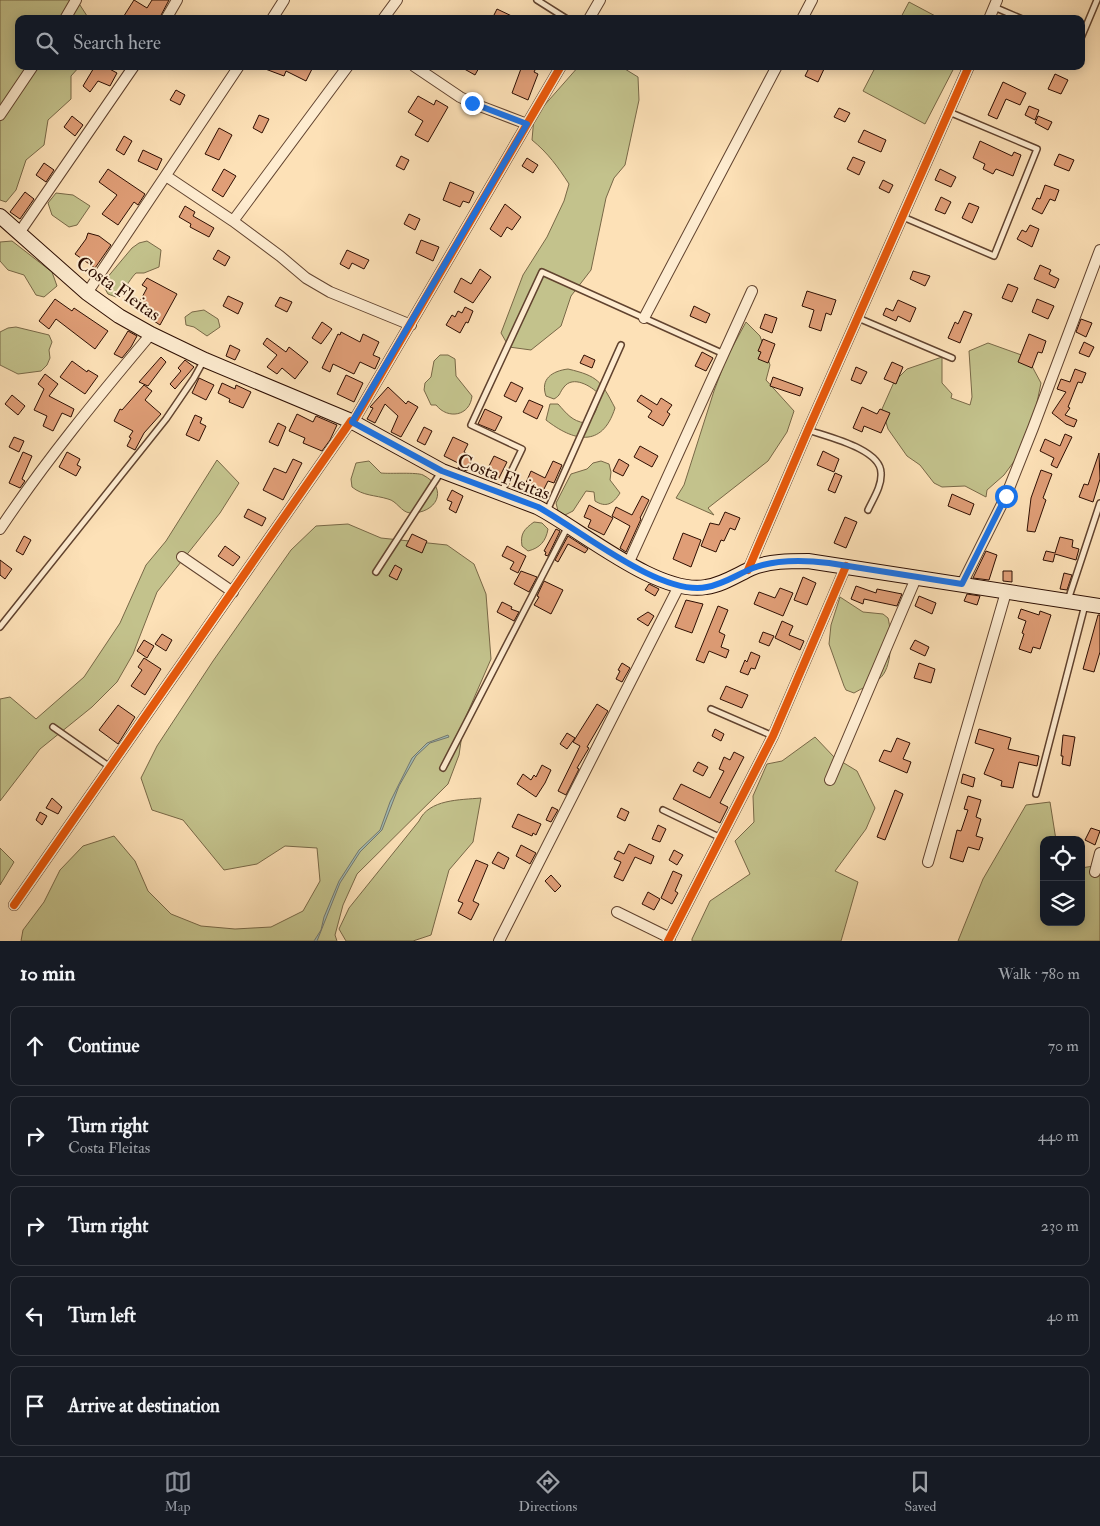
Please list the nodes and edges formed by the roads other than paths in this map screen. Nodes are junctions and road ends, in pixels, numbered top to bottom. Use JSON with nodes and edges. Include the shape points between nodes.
{"nodes":[{"id":1,"x":76,"y":0,"type":"edge"},
{"id":2,"x":178,"y":0,"type":"edge"},
{"id":3,"x":284,"y":0,"type":"edge"},
{"id":4,"x":397,"y":0,"type":"edge"},
{"id":5,"x":537,"y":0,"type":"edge"},
{"id":6,"x":600,"y":0,"type":"edge"},
{"id":7,"x":812,"y":0,"type":"edge"},
{"id":8,"x":1097,"y":0,"type":"edge"},
{"id":9,"x":995,"y":3,"type":"edge"},
{"id":10,"x":67,"y":15,"type":"edge"},
{"id":11,"x":169,"y":15,"type":"edge"},
{"id":12,"x":275,"y":15,"type":"edge"},
{"id":13,"x":386,"y":15,"type":"edge"},
{"id":14,"x":561,"y":15,"type":"edge"},
{"id":15,"x":591,"y":15,"type":"edge"},
{"id":16,"x":804,"y":15,"type":"edge"},
{"id":17,"x":990,"y":15,"type":"edge"},
{"id":18,"x":1015,"y":15,"type":"edge"},
{"id":19,"x":1085,"y":28,"type":"edge"},
{"id":20,"x":30,"y":70,"type":"edge"},
{"id":21,"x":131,"y":70,"type":"edge"},
{"id":22,"x":237,"y":70,"type":"edge"},
{"id":23,"x":345,"y":70,"type":"edge"},
{"id":24,"x":420,"y":70,"type":"edge"},
{"id":25,"x":559,"y":70,"type":"edge"},
{"id":26,"x":775,"y":70,"type":"edge"},
{"id":27,"x":967,"y":70,"type":"edge"},
{"id":28,"x":949,"y":112,"type":"junction"},
{"id":29,"x":0,"y":115,"type":"edge"},
{"id":30,"x":527,"y":124,"type":"junction"},
{"id":31,"x":166,"y":176,"type":"junction"},
{"id":32,"x":0,"y":216,"type":"edge"},
{"id":33,"x":903,"y":217,"type":"junction"},
{"id":34,"x":233,"y":221,"type":"junction"},
{"id":35,"x":19,"y":233,"type":"junction"},
{"id":36,"x":1100,"y":250,"type":"edge"},
{"id":37,"x":752,"y":292,"type":"dead end"},
{"id":38,"x":87,"y":293,"type":"junction"},
{"id":39,"x":644,"y":318,"type":"junction"},
{"id":40,"x":857,"y":318,"type":"junction"},
{"id":41,"x":411,"y":325,"type":"junction"},
{"id":42,"x":151,"y":334,"type":"junction"},
{"id":43,"x":621,"y":345,"type":"dead end"},
{"id":44,"x":724,"y":354,"type":"junction"},
{"id":45,"x":952,"y":358,"type":"dead end"},
{"id":46,"x":205,"y":360,"type":"junction"},
{"id":47,"x":352,"y":422,"type":"junction"},
{"id":48,"x":808,"y":430,"type":"junction"},
{"id":49,"x":442,"y":471,"type":"junction"},
{"id":50,"x":501,"y":494,"type":"junction"},
{"id":51,"x":1100,"y":503,"type":"edge"},
{"id":52,"x":868,"y":510,"type":"dead end"},
{"id":53,"x":546,"y":512,"type":"junction"},
{"id":54,"x":569,"y":525,"type":"junction"},
{"id":55,"x":0,"y":528,"type":"edge"},
{"id":56,"x":182,"y":556,"type":"dead end"},
{"id":57,"x":628,"y":564,"type":"junction"},
{"id":58,"x":846,"y":566,"type":"junction"},
{"id":59,"x":748,"y":570,"type":"junction"},
{"id":60,"x":376,"y":572,"type":"dead end"},
{"id":61,"x":916,"y":578,"type":"junction"},
{"id":62,"x":962,"y":584,"type":"junction"},
{"id":63,"x":680,"y":586,"type":"junction"},
{"id":64,"x":233,"y":592,"type":"junction"},
{"id":65,"x":1006,"y":592,"type":"junction"},
{"id":66,"x":1068,"y":601,"type":"junction"},
{"id":67,"x":1086,"y":604,"type":"junction"},
{"id":68,"x":1100,"y":606,"type":"edge"},
{"id":69,"x":0,"y":628,"type":"edge"},
{"id":70,"x":711,"y":709,"type":"dead end"},
{"id":71,"x":53,"y":727,"type":"dead end"},
{"id":72,"x":773,"y":736,"type":"junction"},
{"id":73,"x":111,"y":768,"type":"junction"},
{"id":74,"x":443,"y":768,"type":"dead end"},
{"id":75,"x":830,"y":780,"type":"dead end"},
{"id":76,"x":1036,"y":794,"type":"dead end"},
{"id":77,"x":663,"y":810,"type":"dead end"},
{"id":78,"x":720,"y":838,"type":"junction"},
{"id":79,"x":1100,"y":853,"type":"edge"},
{"id":80,"x":928,"y":862,"type":"dead end"},
{"id":81,"x":1095,"y":872,"type":"dead end"},
{"id":82,"x":14,"y":906,"type":"dead end"},
{"id":83,"x":616,"y":912,"type":"dead end"},
{"id":84,"x":669,"y":939,"type":"edge"},
{"id":85,"x":499,"y":941,"type":"edge"}],
"edges":[{"from":1,"to":10,"type":"street"},
{"from":2,"to":11,"type":"street"},
{"from":3,"to":12,"type":"street"},
{"from":4,"to":13,"type":"street"},
{"from":5,"to":14,"type":"lane"},
{"from":6,"to":15,"type":"street"},
{"from":7,"to":16,"type":"street"},
{"from":8,"to":19,"type":"lane"},
{"from":9,"to":17,"type":"street"},
{"from":9,"to":18,"type":"lane"},
{"from":20,"to":29,"type":"street"},
{"from":21,"to":35,"type":"street"},
{"from":22,"to":31,"type":"street"},
{"from":23,"to":34,"type":"street"},
{"from":24,"to":30,"type":"street","via":[[460,97]]},
{"from":25,"to":30,"type":"street"},
{"from":26,"to":39,"type":"street"},
{"from":27,"to":28,"type":"street"},
{"from":28,"to":33,"type":"street"},
{"from":28,"to":33,"type":"lane","via":[[1037,149],[994,256]]},
{"from":30,"to":41,"type":"street"},
{"from":31,"to":34,"type":"street"},
{"from":31,"to":38,"type":"street"},
{"from":32,"to":35,"type":"main road","name":"Costa Fleitas"},
{"from":33,"to":40,"type":"street"},
{"from":34,"to":41,"type":"street","via":[[306,278],[330,292]]},
{"from":35,"to":38,"type":"main road","name":"Costa Fleitas"},
{"from":36,"to":62,"type":"street","via":[[1006,496]]},
{"from":37,"to":44,"type":"street"},
{"from":38,"to":42,"type":"main road","name":"Costa Fleitas"},
{"from":39,"to":44,"type":"lane"},
{"from":39,"to":50,"type":"lane","via":[[542,272],[471,425],[522,449]]},
{"from":40,"to":45,"type":"lane"},
{"from":40,"to":48,"type":"street"},
{"from":41,"to":47,"type":"street"},
{"from":42,"to":46,"type":"main road","name":"Costa Fleitas"},
{"from":42,"to":55,"type":"street","via":[[82,417]]},
{"from":43,"to":53,"type":"lane"},
{"from":44,"to":57,"type":"street"},
{"from":46,"to":47,"type":"main road","name":"Costa Fleitas"},
{"from":46,"to":69,"type":"lane","via":[[154,435]]},
{"from":47,"to":49,"type":"main road","name":"Costa Fleitas"},
{"from":47,"to":64,"type":"street"},
{"from":48,"to":52,"type":"lane","via":[[875,457],[880,465],[880,482]]},
{"from":48,"to":59,"type":"street"},
{"from":49,"to":50,"type":"main road","name":"Costa Fleitas"},
{"from":49,"to":60,"type":"lane"},
{"from":50,"to":53,"type":"main road","name":"Costa Fleitas"},
{"from":51,"to":66,"type":"lane"},
{"from":53,"to":54,"type":"main road","name":"Costa Fleitas"},
{"from":54,"to":57,"type":"main road","name":"Costa Fleitas"},
{"from":54,"to":74,"type":"lane"},
{"from":56,"to":64,"type":"street"},
{"from":57,"to":63,"type":"main road","name":"Costa Fleitas"},
{"from":58,"to":59,"type":"main road","name":"Costa Fleitas","via":[[784,561]]},
{"from":58,"to":61,"type":"main road","name":"Costa Fleitas"},
{"from":58,"to":72,"type":"street"},
{"from":59,"to":63,"type":"main road","name":"Costa Fleitas","via":[[707,587]]},
{"from":61,"to":62,"type":"main road","name":"Costa Fleitas"},
{"from":61,"to":75,"type":"street"},
{"from":62,"to":65,"type":"main road","name":"Costa Fleitas"},
{"from":63,"to":85,"type":"street"},
{"from":64,"to":73,"type":"street"},
{"from":65,"to":66,"type":"main road","name":"Costa Fleitas"},
{"from":65,"to":80,"type":"street"},
{"from":66,"to":67,"type":"main road","name":"Costa Fleitas"},
{"from":67,"to":68,"type":"main road","name":"Costa Fleitas"},
{"from":67,"to":76,"type":"lane"},
{"from":70,"to":72,"type":"lane"},
{"from":71,"to":73,"type":"lane"},
{"from":72,"to":78,"type":"street"},
{"from":73,"to":82,"type":"street"},
{"from":77,"to":78,"type":"lane"},
{"from":78,"to":84,"type":"street"},
{"from":79,"to":81,"type":"street"},
{"from":83,"to":84,"type":"street"}]}
